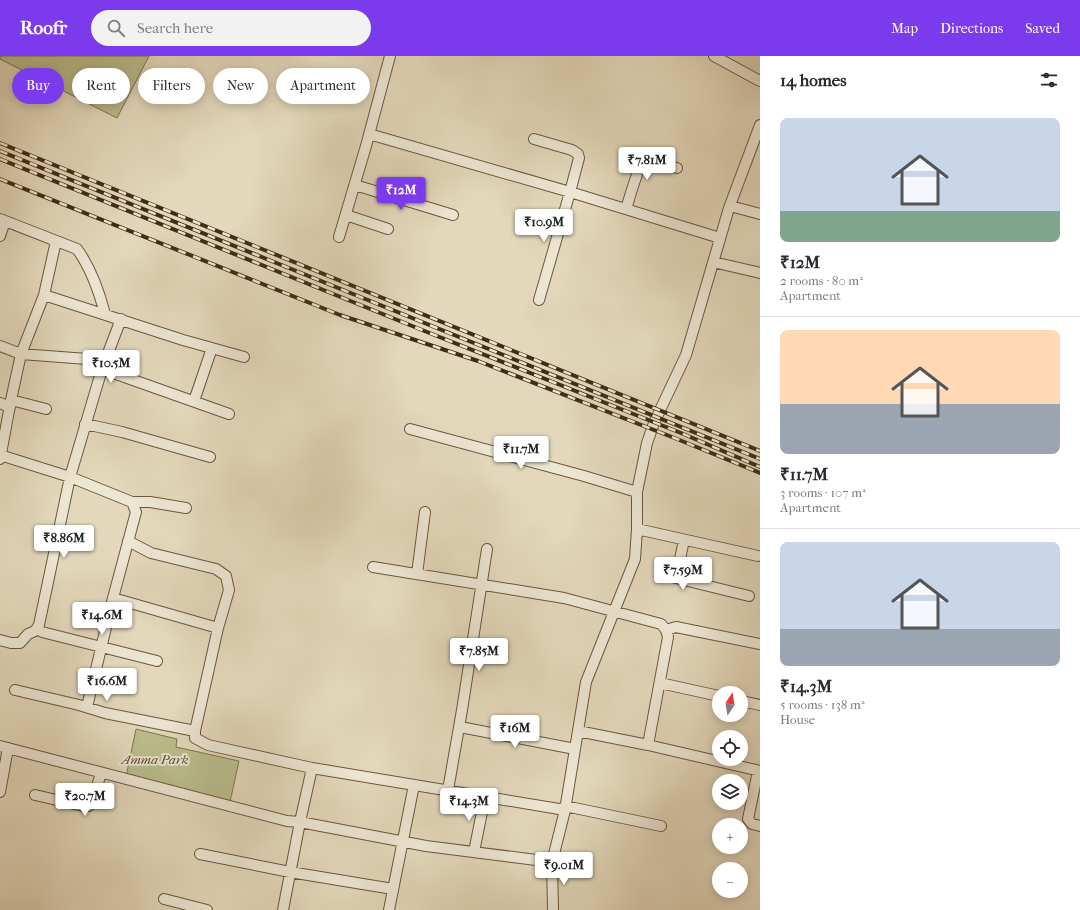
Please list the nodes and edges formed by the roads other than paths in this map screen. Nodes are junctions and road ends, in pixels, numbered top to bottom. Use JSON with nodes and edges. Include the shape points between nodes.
{"nodes":[{"id":1,"x":390,"y":56,"type":"edge"},
{"id":2,"x":714,"y":56,"type":"edge"},
{"id":3,"x":760,"y":81,"type":"edge"},
{"id":4,"x":760,"y":125,"type":"edge"},
{"id":5,"x":369,"y":134,"type":"junction"},
{"id":6,"x":534,"y":139,"type":"dead end"},
{"id":7,"x":677,"y":168,"type":"dead end"},
{"id":8,"x":355,"y":185,"type":"junction"},
{"id":9,"x":570,"y":192,"type":"junction"},
{"id":10,"x":730,"y":206,"type":"junction"},
{"id":11,"x":626,"y":210,"type":"junction"},
{"id":12,"x":760,"y":214,"type":"edge"},
{"id":13,"x":346,"y":215,"type":"junction"},
{"id":14,"x":453,"y":215,"type":"dead end"},
{"id":15,"x":3,"y":220,"type":"edge"},
{"id":16,"x":388,"y":229,"type":"dead end"},
{"id":17,"x":0,"y":236,"type":"edge"},
{"id":18,"x":339,"y":237,"type":"dead end"},
{"id":19,"x":720,"y":238,"type":"junction"},
{"id":20,"x":56,"y":241,"type":"junction"},
{"id":21,"x":713,"y":262,"type":"junction"},
{"id":22,"x":760,"y":273,"type":"edge"},
{"id":23,"x":44,"y":294,"type":"junction"},
{"id":24,"x":539,"y":300,"type":"dead end"},
{"id":25,"x":105,"y":314,"type":"junction"},
{"id":26,"x":121,"y":319,"type":"junction"},
{"id":27,"x":0,"y":346,"type":"edge"},
{"id":28,"x":212,"y":348,"type":"junction"},
{"id":29,"x":21,"y":354,"type":"junction"},
{"id":30,"x":244,"y":357,"type":"dead end"},
{"id":31,"x":102,"y":369,"type":"junction"},
{"id":32,"x":194,"y":401,"type":"junction"},
{"id":33,"x":7,"y":403,"type":"edge"},
{"id":34,"x":46,"y":409,"type":"dead end"},
{"id":35,"x":229,"y":414,"type":"dead end"},
{"id":36,"x":85,"y":424,"type":"junction"},
{"id":37,"x":410,"y":429,"type":"dead end"},
{"id":38,"x":0,"y":457,"type":"edge"},
{"id":39,"x":210,"y":458,"type":"dead end"},
{"id":40,"x":70,"y":477,"type":"junction"},
{"id":41,"x":637,"y":492,"type":"junction"},
{"id":42,"x":132,"y":502,"type":"junction"},
{"id":43,"x":186,"y":508,"type":"dead end"},
{"id":44,"x":425,"y":512,"type":"dead end"},
{"id":45,"x":637,"y":529,"type":"junction"},
{"id":46,"x":684,"y":540,"type":"junction"},
{"id":47,"x":128,"y":541,"type":"junction"},
{"id":48,"x":487,"y":549,"type":"dead end"},
{"id":49,"x":758,"y":556,"type":"dead end"},
{"id":50,"x":373,"y":567,"type":"dead end"},
{"id":51,"x":417,"y":574,"type":"junction"},
{"id":52,"x":482,"y":584,"type":"junction"},
{"id":53,"x":749,"y":596,"type":"dead end"},
{"id":54,"x":113,"y":598,"type":"junction"},
{"id":55,"x":614,"y":612,"type":"junction"},
{"id":56,"x":218,"y":628,"type":"junction"},
{"id":57,"x":666,"y":630,"type":"junction"},
{"id":58,"x":42,"y":632,"type":"dead end"},
{"id":59,"x":0,"y":640,"type":"edge"},
{"id":60,"x":760,"y":644,"type":"edge"},
{"id":61,"x":101,"y":647,"type":"junction"},
{"id":62,"x":157,"y":661,"type":"dead end"},
{"id":63,"x":660,"y":683,"type":"junction"},
{"id":64,"x":15,"y":690,"type":"dead end"},
{"id":65,"x":712,"y":694,"type":"edge"},
{"id":66,"x":748,"y":702,"type":"edge"},
{"id":67,"x":760,"y":705,"type":"edge"},
{"id":68,"x":87,"y":707,"type":"junction"},
{"id":69,"x":460,"y":727,"type":"junction"},
{"id":70,"x":195,"y":731,"type":"junction"},
{"id":71,"x":578,"y":731,"type":"junction"},
{"id":72,"x":648,"y":745,"type":"junction"},
{"id":73,"x":4,"y":747,"type":"edge"},
{"id":74,"x":575,"y":749,"type":"junction"},
{"id":75,"x":312,"y":768,"type":"junction"},
{"id":76,"x":759,"y":771,"type":"edge"},
{"id":77,"x":101,"y":772,"type":"junction"},
{"id":78,"x":414,"y":785,"type":"junction"},
{"id":79,"x":448,"y":790,"type":"junction"},
{"id":80,"x":0,"y":792,"type":"edge"},
{"id":81,"x":35,"y":794,"type":"dead end"},
{"id":82,"x":485,"y":797,"type":"junction"},
{"id":83,"x":565,"y":808,"type":"junction"},
{"id":84,"x":300,"y":822,"type":"junction"},
{"id":85,"x":660,"y":826,"type":"dead end"},
{"id":86,"x":760,"y":826,"type":"edge"},
{"id":87,"x":403,"y":842,"type":"junction"},
{"id":88,"x":474,"y":852,"type":"junction"},
{"id":89,"x":200,"y":854,"type":"dead end"},
{"id":90,"x":552,"y":862,"type":"junction"},
{"id":91,"x":290,"y":872,"type":"junction"},
{"id":92,"x":393,"y":889,"type":"junction"},
{"id":93,"x":164,"y":899,"type":"dead end"},
{"id":94,"x":206,"y":910,"type":"edge"},
{"id":95,"x":283,"y":910,"type":"edge"},
{"id":96,"x":389,"y":910,"type":"edge"},
{"id":97,"x":553,"y":910,"type":"edge"}],
"edges":[{"from":1,"to":5,"type":"street"},
{"from":2,"to":3,"type":"street"},
{"from":4,"to":10,"type":"street"},
{"from":5,"to":8,"type":"street"},
{"from":5,"to":9,"type":"street"},
{"from":6,"to":9,"type":"street","via":[[578,154]]},
{"from":7,"to":11,"type":"street","via":[[644,162],[638,172]]},
{"from":8,"to":13,"type":"street"},
{"from":8,"to":14,"type":"street"},
{"from":9,"to":11,"type":"street"},
{"from":9,"to":24,"type":"street"},
{"from":10,"to":12,"type":"street"},
{"from":10,"to":19,"type":"street"},
{"from":11,"to":19,"type":"street"},
{"from":13,"to":16,"type":"street"},
{"from":13,"to":18,"type":"street"},
{"from":15,"to":17,"type":"street"},
{"from":15,"to":20,"type":"street"},
{"from":19,"to":21,"type":"street"},
{"from":20,"to":23,"type":"street"},
{"from":20,"to":25,"type":"street","via":[[76,249],[84,259],[99,291]]},
{"from":21,"to":22,"type":"street"},
{"from":21,"to":41,"type":"street","via":[[683,362],[654,423]]},
{"from":23,"to":25,"type":"street"},
{"from":23,"to":29,"type":"street"},
{"from":25,"to":26,"type":"street"},
{"from":26,"to":28,"type":"street"},
{"from":26,"to":31,"type":"street"},
{"from":27,"to":29,"type":"street"},
{"from":28,"to":30,"type":"street"},
{"from":28,"to":32,"type":"street"},
{"from":29,"to":31,"type":"street","via":[[87,359],[98,363]]},
{"from":29,"to":33,"type":"street"},
{"from":31,"to":32,"type":"street"},
{"from":31,"to":36,"type":"street"},
{"from":32,"to":35,"type":"street"},
{"from":33,"to":34,"type":"street"},
{"from":33,"to":38,"type":"street"},
{"from":36,"to":39,"type":"street"},
{"from":36,"to":40,"type":"street"},
{"from":37,"to":41,"type":"street"},
{"from":38,"to":40,"type":"street"},
{"from":40,"to":42,"type":"street"},
{"from":40,"to":59,"type":"street","via":[[39,625],[35,632],[28,634],[20,643]]},
{"from":41,"to":45,"type":"street"},
{"from":42,"to":43,"type":"street"},
{"from":42,"to":47,"type":"street","via":[[136,512]]},
{"from":44,"to":51,"type":"street"},
{"from":45,"to":46,"type":"street"},
{"from":45,"to":55,"type":"street","via":[[635,559]]},
{"from":46,"to":49,"type":"street"},
{"from":46,"to":53,"type":"street","via":[[676,578]]},
{"from":47,"to":54,"type":"street"},
{"from":47,"to":56,"type":"street","via":[[151,553],[216,569],[226,576],[229,590]]},
{"from":48,"to":52,"type":"street"},
{"from":50,"to":51,"type":"street"},
{"from":51,"to":52,"type":"street"},
{"from":52,"to":55,"type":"street","via":[[564,598]]},
{"from":52,"to":69,"type":"street"},
{"from":54,"to":56,"type":"street"},
{"from":54,"to":61,"type":"street"},
{"from":55,"to":57,"type":"street","via":[[661,624]]},
{"from":55,"to":71,"type":"street","via":[[586,682]]},
{"from":56,"to":70,"type":"street"},
{"from":57,"to":60,"type":"street","via":[[676,627]]},
{"from":57,"to":63,"type":"street","via":[[668,637]]},
{"from":58,"to":61,"type":"street"},
{"from":61,"to":62,"type":"street"},
{"from":61,"to":68,"type":"street"},
{"from":63,"to":65,"type":"street"},
{"from":63,"to":72,"type":"street"},
{"from":64,"to":68,"type":"street"},
{"from":66,"to":67,"type":"street"},
{"from":68,"to":70,"type":"street"},
{"from":69,"to":74,"type":"street"},
{"from":69,"to":79,"type":"street"},
{"from":70,"to":75,"type":"street","via":[[195,738],[208,745]]},
{"from":71,"to":72,"type":"street"},
{"from":71,"to":74,"type":"street"},
{"from":72,"to":76,"type":"street"},
{"from":73,"to":77,"type":"street"},
{"from":73,"to":80,"type":"street"},
{"from":74,"to":83,"type":"street"},
{"from":75,"to":78,"type":"street"},
{"from":75,"to":84,"type":"street"},
{"from":76,"to":86,"type":"street","via":[[748,819],[752,824]]},
{"from":77,"to":81,"type":"street","via":[[89,806]]},
{"from":77,"to":84,"type":"street","via":[[286,821]]},
{"from":78,"to":79,"type":"street"},
{"from":78,"to":87,"type":"street"},
{"from":79,"to":82,"type":"street"},
{"from":82,"to":83,"type":"street"},
{"from":82,"to":88,"type":"street"},
{"from":83,"to":85,"type":"street"},
{"from":83,"to":90,"type":"street"},
{"from":84,"to":87,"type":"street"},
{"from":84,"to":91,"type":"street"},
{"from":87,"to":88,"type":"street"},
{"from":87,"to":92,"type":"street"},
{"from":88,"to":90,"type":"street"},
{"from":89,"to":91,"type":"street"},
{"from":90,"to":97,"type":"street"},
{"from":91,"to":92,"type":"street"},
{"from":91,"to":95,"type":"street"},
{"from":92,"to":96,"type":"street"},
{"from":93,"to":94,"type":"street"}]}
